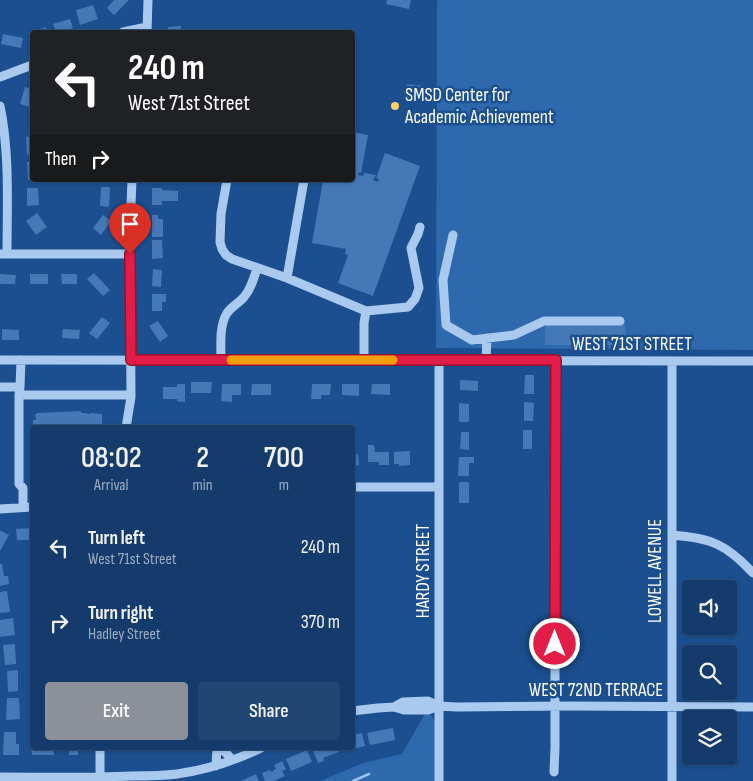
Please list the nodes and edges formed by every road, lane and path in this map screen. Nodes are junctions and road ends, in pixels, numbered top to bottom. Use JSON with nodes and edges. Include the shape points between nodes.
{"nodes":[{"id":1,"x":148,"y":0,"type":"edge"},
{"id":2,"x":147,"y":30,"type":"edge"},
{"id":3,"x":30,"y":66,"type":"edge"},
{"id":4,"x":0,"y":77,"type":"edge"},
{"id":5,"x":0,"y":106,"type":"edge"},
{"id":6,"x":132,"y":182,"type":"edge"},
{"id":7,"x":227,"y":182,"type":"edge"},
{"id":8,"x":304,"y":182,"type":"edge"},
{"id":9,"x":420,"y":227,"type":"dead end"},
{"id":10,"x":453,"y":235,"type":"dead end"},
{"id":11,"x":4,"y":254,"type":"edge"},
{"id":12,"x":130,"y":254,"type":"junction"},
{"id":13,"x":257,"y":268,"type":"junction"},
{"id":14,"x":287,"y":278,"type":"junction"},
{"id":15,"x":366,"y":311,"type":"junction"},
{"id":16,"x":620,"y":322,"type":"dead end"},
{"id":17,"x":486,"y":338,"type":"junction"},
{"id":18,"x":0,"y":360,"type":"edge"},
{"id":19,"x":21,"y":360,"type":"junction"},
{"id":20,"x":131,"y":360,"type":"junction"},
{"id":21,"x":221,"y":360,"type":"junction"},
{"id":22,"x":364,"y":360,"type":"junction"},
{"id":23,"x":439,"y":360,"type":"junction"},
{"id":24,"x":486,"y":360,"type":"junction"},
{"id":25,"x":556,"y":360,"type":"junction"},
{"id":26,"x":672,"y":361,"type":"junction"},
{"id":27,"x":753,"y":361,"type":"edge"},
{"id":28,"x":0,"y":387,"type":"edge"},
{"id":29,"x":20,"y":391,"type":"junction"},
{"id":30,"x":131,"y":395,"type":"junction"},
{"id":31,"x":127,"y":425,"type":"edge"},
{"id":32,"x":355,"y":487,"type":"edge"},
{"id":33,"x":438,"y":487,"type":"junction"},
{"id":34,"x":28,"y":507,"type":"edge"},
{"id":35,"x":0,"y":509,"type":"edge"},
{"id":36,"x":672,"y":535,"type":"junction"},
{"id":37,"x":753,"y":574,"type":"edge"},
{"id":38,"x":439,"y":706,"type":"junction"},
{"id":39,"x":555,"y":706,"type":"junction"},
{"id":40,"x":671,"y":707,"type":"junction"},
{"id":41,"x":753,"y":707,"type":"edge"},
{"id":42,"x":355,"y":712,"type":"edge"},
{"id":43,"x":100,"y":750,"type":"edge"},
{"id":44,"x":217,"y":750,"type":"edge"},
{"id":45,"x":224,"y":750,"type":"edge"},
{"id":46,"x":257,"y":750,"type":"edge"},
{"id":47,"x":232,"y":760,"type":"junction"},
{"id":48,"x":216,"y":766,"type":"junction"},
{"id":49,"x":554,"y":772,"type":"dead end"},
{"id":50,"x":0,"y":777,"type":"edge"},
{"id":51,"x":100,"y":778,"type":"junction"},
{"id":52,"x":439,"y":781,"type":"edge"},
{"id":53,"x":672,"y":781,"type":"edge"}],
"edges":[{"from":1,"to":2,"type":"street"},
{"from":3,"to":4,"type":"street"},
{"from":5,"to":11,"type":"street","via":[[7,172]]},
{"from":6,"to":12,"type":"street"},
{"from":7,"to":13,"type":"street","via":[[221,214],[222,249],[232,259]]},
{"from":8,"to":14,"type":"street"},
{"from":9,"to":15,"type":"street","via":[[411,248],[419,288],[415,299],[408,307]]},
{"from":10,"to":17,"type":"street","via":[[443,280],[446,325],[472,340]]},
{"from":11,"to":12,"type":"street"},
{"from":12,"to":20,"type":"street"},
{"from":13,"to":14,"type":"street"},
{"from":13,"to":21,"type":"street","via":[[249,290],[227,313]]},
{"from":14,"to":15,"type":"street"},
{"from":15,"to":22,"type":"street"},
{"from":16,"to":17,"type":"street","via":[[544,321],[514,335]]},
{"from":17,"to":24,"type":"street"},
{"from":18,"to":19,"type":"street","name":"WEST 71ST STREET"},
{"from":19,"to":20,"type":"street","name":"WEST 71ST STREET"},
{"from":19,"to":29,"type":"street"},
{"from":20,"to":21,"type":"street","name":"WEST 71ST STREET"},
{"from":20,"to":30,"type":"street"},
{"from":21,"to":22,"type":"street","name":"WEST 71ST STREET"},
{"from":22,"to":23,"type":"street","name":"WEST 71ST STREET"},
{"from":23,"to":24,"type":"street","name":"WEST 71ST STREET"},
{"from":23,"to":33,"type":"street","name":"HARDY STREET"},
{"from":24,"to":25,"type":"street","name":"WEST 71ST STREET"},
{"from":25,"to":26,"type":"street","name":"WEST 71ST STREET"},
{"from":25,"to":39,"type":"street"},
{"from":26,"to":27,"type":"street","name":"WEST 71ST STREET"},
{"from":26,"to":36,"type":"street","name":"LOWELL AVENUE"},
{"from":28,"to":29,"type":"street"},
{"from":29,"to":30,"type":"street"},
{"from":29,"to":34,"type":"street","via":[[19,484]]},
{"from":30,"to":31,"type":"street"},
{"from":32,"to":33,"type":"street"},
{"from":33,"to":38,"type":"street","name":"HARDY STREET"},
{"from":34,"to":35,"type":"street"},
{"from":36,"to":37,"type":"street","via":[[702,538],[720,545]]},
{"from":36,"to":40,"type":"street","name":"LOWELL AVENUE"},
{"from":38,"to":39,"type":"street","name":"WEST 72ND TERRACE"},
{"from":38,"to":42,"type":"street","name":"WEST 72ND TERRACE","via":[[428,710],[394,707]]},
{"from":38,"to":52,"type":"street","name":"HARDY STREET"},
{"from":39,"to":40,"type":"street","name":"WEST 72ND TERRACE"},
{"from":39,"to":49,"type":"street"},
{"from":40,"to":41,"type":"street","name":"WEST 72ND TERRACE"},
{"from":40,"to":53,"type":"street","name":"LOWELL AVENUE"},
{"from":43,"to":51,"type":"street"},
{"from":44,"to":48,"type":"street"},
{"from":45,"to":47,"type":"street"},
{"from":46,"to":47,"type":"street"},
{"from":47,"to":48,"type":"street"},
{"from":48,"to":51,"type":"street","via":[[176,774]]},
{"from":50,"to":51,"type":"street"}]}
